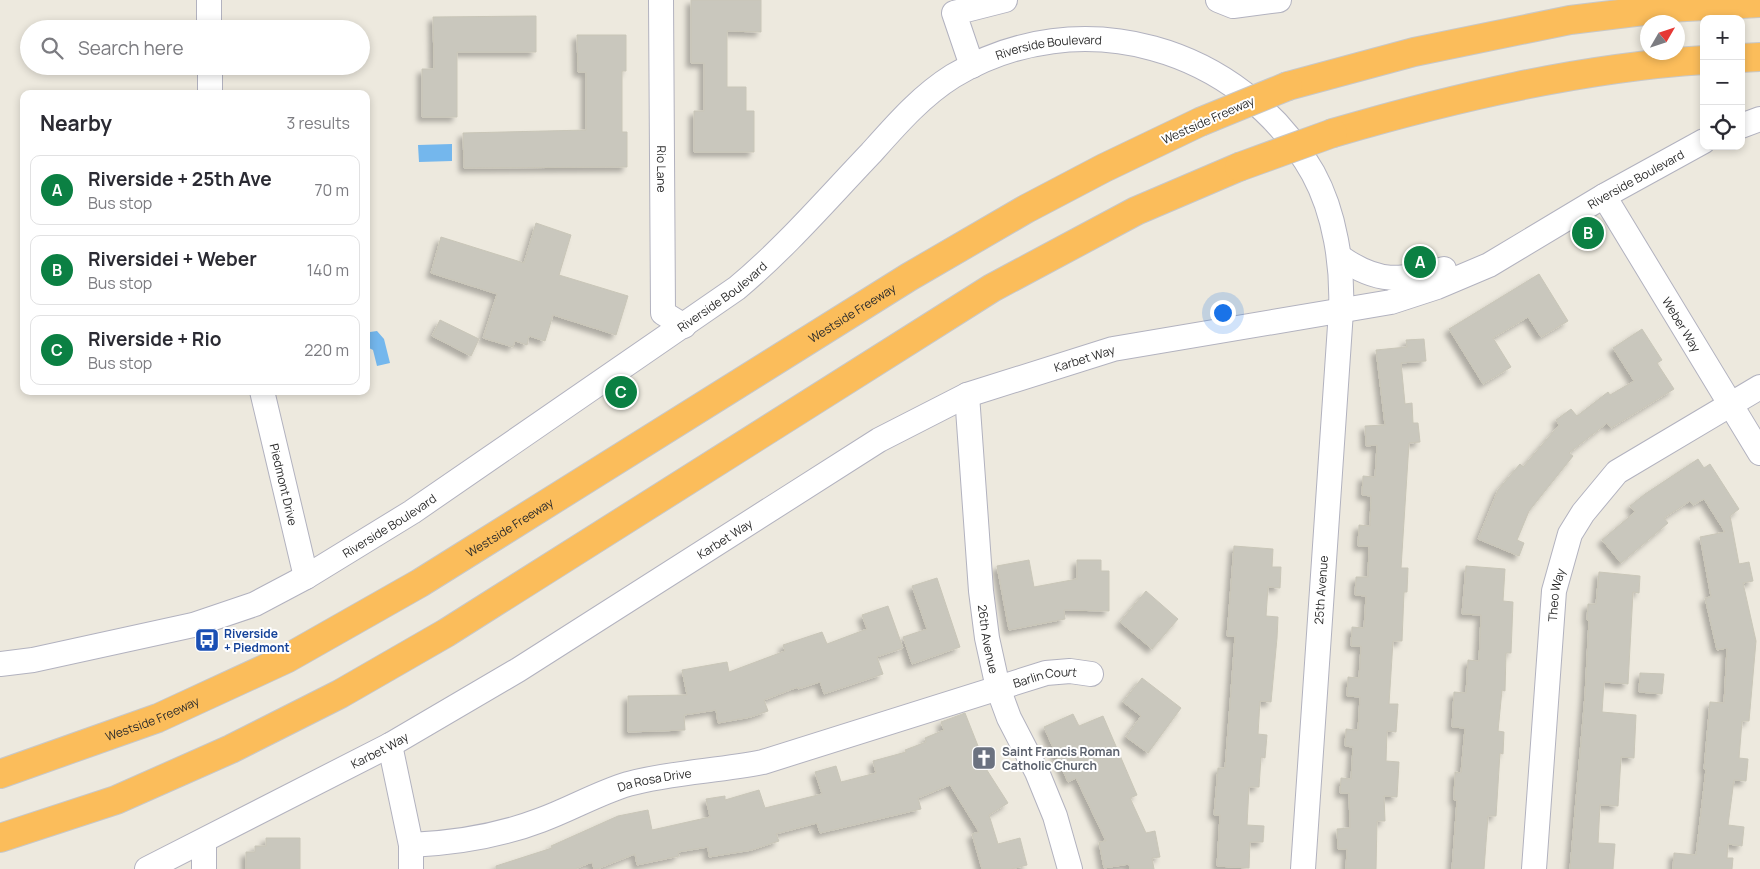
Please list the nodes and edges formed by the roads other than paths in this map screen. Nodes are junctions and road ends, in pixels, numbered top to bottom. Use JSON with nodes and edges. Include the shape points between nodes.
{"nodes":[{"id":1,"x":209,"y":0,"type":"edge"},
{"id":2,"x":661,"y":0,"type":"edge"},
{"id":3,"x":1005,"y":0,"type":"edge"},
{"id":4,"x":1218,"y":0,"type":"edge"},
{"id":5,"x":1279,"y":0,"type":"edge"},
{"id":6,"x":1760,"y":3,"type":"edge"},
{"id":7,"x":209,"y":20,"type":"edge"},
{"id":8,"x":1760,"y":57,"type":"edge"},
{"id":9,"x":1745,"y":58,"type":"edge"},
{"id":10,"x":1700,"y":61,"type":"edge"},
{"id":11,"x":972,"y":66,"type":"junction"},
{"id":12,"x":210,"y":75,"type":"edge"},
{"id":13,"x":210,"y":90,"type":"edge"},
{"id":14,"x":1760,"y":119,"type":"edge"},
{"id":15,"x":1745,"y":125,"type":"edge"},
{"id":16,"x":1700,"y":143,"type":"edge"},
{"id":17,"x":1604,"y":196,"type":"junction"},
{"id":18,"x":1340,"y":257,"type":"junction"},
{"id":19,"x":1489,"y":265,"type":"junction"},
{"id":20,"x":1341,"y":311,"type":"junction"},
{"id":21,"x":684,"y":326,"type":"junction"},
{"id":22,"x":1760,"y":387,"type":"edge"},
{"id":23,"x":967,"y":394,"type":"junction"},
{"id":24,"x":263,"y":395,"type":"edge"},
{"id":25,"x":1731,"y":402,"type":"junction"},
{"id":26,"x":1760,"y":453,"type":"edge"},
{"id":27,"x":306,"y":578,"type":"junction"},
{"id":28,"x":0,"y":664,"type":"edge"},
{"id":29,"x":1091,"y":674,"type":"dead end"},
{"id":30,"x":998,"y":688,"type":"junction"},
{"id":31,"x":390,"y":745,"type":"junction"},
{"id":32,"x":0,"y":774,"type":"edge"},
{"id":33,"x":0,"y":838,"type":"edge"},
{"id":34,"x":204,"y":841,"type":"junction"},
{"id":35,"x":411,"y":845,"type":"junction"},
{"id":36,"x":148,"y":869,"type":"edge"},
{"id":37,"x":204,"y":869,"type":"edge"},
{"id":38,"x":411,"y":869,"type":"edge"},
{"id":39,"x":1070,"y":869,"type":"edge"},
{"id":40,"x":1303,"y":869,"type":"edge"},
{"id":41,"x":1534,"y":869,"type":"edge"}],
"edges":[{"from":1,"to":7,"type":"street"},
{"from":2,"to":21,"type":"street","name":"Rio Lane","via":[[663,314]]},
{"from":3,"to":11,"type":"street","via":[[954,13]]},
{"from":4,"to":5,"type":"street","via":[[1233,6]]},
{"from":6,"to":32,"type":"highway","name":"Westside Freeway","bridge":true,"via":[[1668,8],[1570,20],[1414,52],[1288,86],[1200,122],[1026,209],[771,362],[420,583],[286,659],[158,718]]},
{"from":8,"to":9,"type":"highway"},
{"from":10,"to":33,"type":"highway","bridge":true,"via":[[1548,80],[1415,108],[1239,167],[1136,211],[992,288],[463,622],[340,694],[231,749],[116,800]]},
{"from":11,"to":18,"type":"street","name":"Riverside Boulevard","via":[[1031,46],[1096,39],[1145,46],[1202,66],[1224,78],[1280,127],[1322,192]]},
{"from":11,"to":21,"type":"street","name":"Riverside Boulevard","via":[[941,84],[918,103],[757,272]]},
{"from":12,"to":13,"type":"street"},
{"from":14,"to":15,"type":"street"},
{"from":16,"to":17,"type":"street","name":"Riverside Boulevard"},
{"from":17,"to":19,"type":"street","name":"Riverside Boulevard"},
{"from":17,"to":25,"type":"street","name":"Weber Way"},
{"from":18,"to":19,"type":"street","via":[[1359,271],[1388,279],[1418,276],[1467,263]]},
{"from":18,"to":20,"type":"street","name":"Riverside Boulevard"},
{"from":19,"to":20,"type":"street","name":"Riverside Boulevard","via":[[1408,296]]},
{"from":20,"to":23,"type":"street","name":"Karbet Way","via":[[1113,348]]},
{"from":20,"to":40,"type":"street","name":"25th Avenue"},
{"from":21,"to":27,"type":"street","name":"Riverside Boulevard","via":[[412,512]]},
{"from":22,"to":25,"type":"street","name":"Theo Way"},
{"from":23,"to":30,"type":"street","name":"26th Avenue","via":[[981,591]]},
{"from":23,"to":31,"type":"street","name":"Karbet Way","via":[[879,440],[518,670]]},
{"from":24,"to":27,"type":"street","name":"Piedmont Drive"},
{"from":25,"to":26,"type":"street","name":"Weber Way"},
{"from":25,"to":41,"type":"street","name":"Theo Way","via":[[1617,472],[1582,513],[1570,534],[1554,592]]},
{"from":27,"to":28,"type":"street","name":"Riverside Boulevard","via":[[254,604],[193,625],[33,660]]},
{"from":29,"to":30,"type":"street","name":"Barlin Court","via":[[1070,671],[1046,673]]},
{"from":30,"to":35,"type":"street","name":"Da Rosa Drive","via":[[763,762],[629,784],[510,831],[471,840]]},
{"from":30,"to":39,"type":"street","name":"26th Avenue","via":[[1055,816]]},
{"from":31,"to":34,"type":"street","name":"Karbet Way"},
{"from":31,"to":35,"type":"street"},
{"from":34,"to":36,"type":"street","name":"Karbet Way"},
{"from":34,"to":37,"type":"street"},
{"from":35,"to":38,"type":"street"}]}
